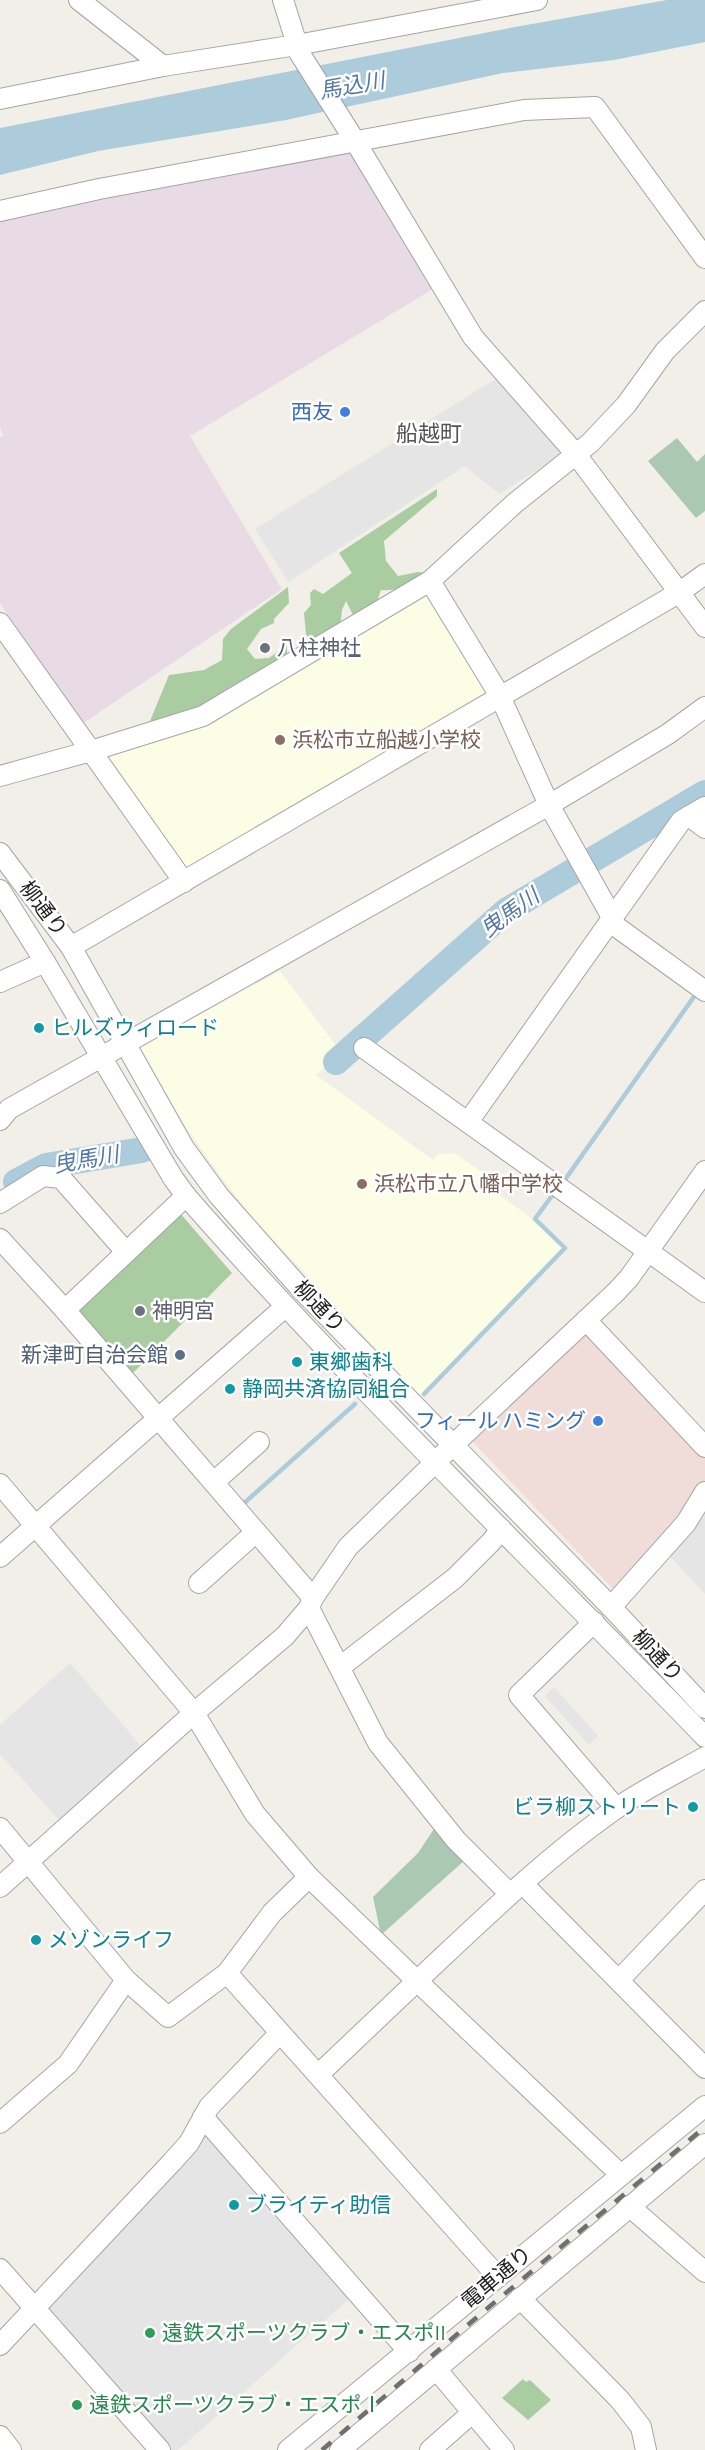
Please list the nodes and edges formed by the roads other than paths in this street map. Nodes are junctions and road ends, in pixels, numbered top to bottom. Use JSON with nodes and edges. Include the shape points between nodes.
{"nodes":[{"id":1,"x":283,"y":0,"type":"edge"},
{"id":2,"x":83,"y":1,"type":"edge"},
{"id":3,"x":530,"y":1,"type":"edge"},
{"id":4,"x":299,"y":49,"type":"junction"},
{"id":5,"x":164,"y":66,"type":"junction"},
{"id":6,"x":0,"y":99,"type":"edge"},
{"id":7,"x":353,"y":137,"type":"junction"},
{"id":8,"x":0,"y":211,"type":"edge"},
{"id":9,"x":705,"y":258,"type":"edge"},
{"id":10,"x":705,"y":311,"type":"edge"},
{"id":11,"x":575,"y":453,"type":"junction"},
{"id":12,"x":705,"y":574,"type":"edge"},
{"id":13,"x":430,"y":581,"type":"junction"},
{"id":14,"x":680,"y":592,"type":"junction"},
{"id":15,"x":0,"y":623,"type":"edge"},
{"id":16,"x":705,"y":627,"type":"edge"},
{"id":17,"x":500,"y":696,"type":"junction"},
{"id":18,"x":705,"y":707,"type":"edge"},
{"id":19,"x":91,"y":751,"type":"junction"},
{"id":20,"x":0,"y":776,"type":"edge"},
{"id":21,"x":549,"y":805,"type":"junction"},
{"id":22,"x":700,"y":817,"type":"edge"},
{"id":23,"x":0,"y":853,"type":"edge"},
{"id":24,"x":184,"y":882,"type":"junction"},
{"id":25,"x":0,"y":890,"type":"edge"},
{"id":26,"x":613,"y":920,"type":"junction"},
{"id":27,"x":71,"y":946,"type":"junction"},
{"id":28,"x":45,"y":962,"type":"junction"},
{"id":29,"x":0,"y":982,"type":"edge"},
{"id":30,"x":701,"y":987,"type":"edge"},
{"id":31,"x":125,"y":1045,"type":"junction"},
{"id":32,"x":364,"y":1048,"type":"dead end"},
{"id":33,"x":102,"y":1058,"type":"junction"},
{"id":34,"x":0,"y":1120,"type":"edge"},
{"id":35,"x":468,"y":1122,"type":"junction"},
{"id":36,"x":705,"y":1171,"type":"edge"},
{"id":37,"x":186,"y":1196,"type":"junction"},
{"id":38,"x":0,"y":1203,"type":"edge"},
{"id":39,"x":0,"y":1239,"type":"edge"},
{"id":40,"x":648,"y":1251,"type":"junction"},
{"id":41,"x":126,"y":1252,"type":"junction"},
{"id":42,"x":705,"y":1292,"type":"edge"},
{"id":43,"x":285,"y":1307,"type":"junction"},
{"id":44,"x":65,"y":1310,"type":"junction"},
{"id":45,"x":586,"y":1320,"type":"junction"},
{"id":46,"x":159,"y":1417,"type":"junction"},
{"id":47,"x":260,"y":1442,"type":"dead end"},
{"id":48,"x":453,"y":1444,"type":"junction"},
{"id":49,"x":705,"y":1447,"type":"edge"},
{"id":50,"x":434,"y":1462,"type":"junction"},
{"id":51,"x":214,"y":1482,"type":"junction"},
{"id":52,"x":0,"y":1484,"type":"edge"},
{"id":53,"x":705,"y":1492,"type":"edge"},
{"id":54,"x":36,"y":1525,"type":"junction"},
{"id":55,"x":501,"y":1529,"type":"junction"},
{"id":56,"x":256,"y":1532,"type":"junction"},
{"id":57,"x":0,"y":1557,"type":"edge"},
{"id":58,"x":199,"y":1583,"type":"dead end"},
{"id":59,"x":311,"y":1603,"type":"junction"},
{"id":60,"x":611,"y":1607,"type":"junction"},
{"id":61,"x":594,"y":1622,"type":"junction"},
{"id":62,"x":340,"y":1667,"type":"junction"},
{"id":63,"x":705,"y":1708,"type":"edge"},
{"id":64,"x":194,"y":1713,"type":"junction"},
{"id":65,"x":705,"y":1737,"type":"edge"},
{"id":66,"x":705,"y":1757,"type":"edge"},
{"id":67,"x":616,"y":1808,"type":"junction"},
{"id":68,"x":0,"y":1828,"type":"edge"},
{"id":69,"x":29,"y":1861,"type":"junction"},
{"id":70,"x":309,"y":1877,"type":"junction"},
{"id":71,"x":0,"y":1887,"type":"edge"},
{"id":72,"x":516,"y":1889,"type":"junction"},
{"id":73,"x":705,"y":1890,"type":"edge"},
{"id":74,"x":227,"y":1973,"type":"junction"},
{"id":75,"x":126,"y":1980,"type":"junction"},
{"id":76,"x":619,"y":1980,"type":"junction"},
{"id":77,"x":417,"y":1981,"type":"junction"},
{"id":78,"x":279,"y":2034,"type":"junction"},
{"id":79,"x":705,"y":2068,"type":"edge"},
{"id":80,"x":319,"y":2074,"type":"junction"},
{"id":81,"x":705,"y":2106,"type":"edge"},
{"id":82,"x":203,"y":2117,"type":"junction"},
{"id":83,"x":0,"y":2123,"type":"edge"},
{"id":84,"x":705,"y":2144,"type":"edge"},
{"id":85,"x":621,"y":2175,"type":"junction"},
{"id":86,"x":629,"y":2206,"type":"junction"},
{"id":87,"x":0,"y":2269,"type":"edge"},
{"id":88,"x":705,"y":2272,"type":"edge"},
{"id":89,"x":498,"y":2277,"type":"junction"},
{"id":90,"x":520,"y":2298,"type":"junction"},
{"id":91,"x":36,"y":2308,"type":"junction"},
{"id":92,"x":0,"y":2345,"type":"edge"},
{"id":93,"x":410,"y":2352,"type":"junction"},
{"id":94,"x":436,"y":2368,"type":"junction"},
{"id":95,"x":472,"y":2413,"type":"junction"},
{"id":96,"x":0,"y":2436,"type":"edge"},
{"id":97,"x":11,"y":2450,"type":"edge"},
{"id":98,"x":160,"y":2450,"type":"edge"},
{"id":99,"x":288,"y":2450,"type":"edge"},
{"id":100,"x":340,"y":2450,"type":"edge"},
{"id":101,"x":430,"y":2450,"type":"edge"},
{"id":102,"x":504,"y":2450,"type":"edge"},
{"id":103,"x":646,"y":2450,"type":"edge"}],
"edges":[{"from":1,"to":4,"type":"street"},
{"from":2,"to":5,"type":"street"},
{"from":3,"to":4,"type":"street"},
{"from":4,"to":5,"type":"street"},
{"from":4,"to":7,"type":"street"},
{"from":5,"to":6,"type":"street"},
{"from":7,"to":8,"type":"street"},
{"from":7,"to":9,"type":"street","via":[[524,110],[595,107]]},
{"from":7,"to":11,"type":"street","via":[[473,337]]},
{"from":10,"to":11,"type":"street","via":[[665,351],[626,405]]},
{"from":11,"to":13,"type":"street"},
{"from":11,"to":14,"type":"street"},
{"from":12,"to":14,"type":"street"},
{"from":13,"to":17,"type":"street"},
{"from":13,"to":19,"type":"street","via":[[203,716]]},
{"from":14,"to":16,"type":"street"},
{"from":14,"to":17,"type":"street"},
{"from":15,"to":19,"type":"street"},
{"from":17,"to":21,"type":"street"},
{"from":17,"to":24,"type":"street"},
{"from":18,"to":21,"type":"street","via":[[668,734]]},
{"from":19,"to":20,"type":"street"},
{"from":19,"to":24,"type":"street"},
{"from":21,"to":26,"type":"street"},
{"from":21,"to":31,"type":"street"},
{"from":22,"to":26,"type":"street","via":[[681,820]]},
{"from":23,"to":27,"type":"street","name":"柳通り"},
{"from":24,"to":27,"type":"street"},
{"from":25,"to":28,"type":"street","name":"柳通り"},
{"from":26,"to":30,"type":"street","via":[[614,925]]},
{"from":26,"to":35,"type":"street"},
{"from":27,"to":31,"type":"street","name":"柳通り"},
{"from":28,"to":29,"type":"street"},
{"from":28,"to":33,"type":"street","name":"柳通り"},
{"from":31,"to":33,"type":"street"},
{"from":31,"to":48,"type":"street","name":"柳通り","via":[[184,1148],[219,1196],[301,1289]]},
{"from":32,"to":35,"type":"street"},
{"from":33,"to":34,"type":"street","via":[[9,1109]]},
{"from":33,"to":37,"type":"street","name":"柳通り"},
{"from":35,"to":40,"type":"street"},
{"from":36,"to":40,"type":"street"},
{"from":37,"to":41,"type":"street"},
{"from":37,"to":43,"type":"street","name":"柳通り"},
{"from":38,"to":41,"type":"street","via":[[43,1176],[61,1178]]},
{"from":39,"to":44,"type":"street"},
{"from":40,"to":42,"type":"street"},
{"from":40,"to":45,"type":"street","via":[[629,1278]]},
{"from":41,"to":44,"type":"street"},
{"from":43,"to":46,"type":"street"},
{"from":43,"to":50,"type":"street","name":"柳通り"},
{"from":44,"to":46,"type":"street"},
{"from":45,"to":48,"type":"street"},
{"from":45,"to":49,"type":"street"},
{"from":46,"to":51,"type":"street"},
{"from":46,"to":54,"type":"street"},
{"from":47,"to":51,"type":"street"},
{"from":48,"to":50,"type":"street"},
{"from":48,"to":60,"type":"street","name":"柳通り"},
{"from":50,"to":55,"type":"street","name":"柳通り"},
{"from":50,"to":59,"type":"street","via":[[348,1547]]},
{"from":51,"to":56,"type":"street"},
{"from":52,"to":54,"type":"street"},
{"from":53,"to":60,"type":"street","via":[[686,1523]]},
{"from":54,"to":57,"type":"street"},
{"from":54,"to":64,"type":"street"},
{"from":55,"to":61,"type":"street","name":"柳通り"},
{"from":55,"to":62,"type":"street","via":[[455,1578]]},
{"from":56,"to":58,"type":"street"},
{"from":56,"to":59,"type":"street"},
{"from":59,"to":62,"type":"street"},
{"from":59,"to":64,"type":"street","via":[[285,1636]]},
{"from":60,"to":63,"type":"street","name":"柳通り"},
{"from":61,"to":65,"type":"street","name":"柳通り"},
{"from":61,"to":67,"type":"street","via":[[519,1695]]},
{"from":62,"to":72,"type":"street","via":[[378,1743],[456,1840]]},
{"from":64,"to":69,"type":"street"},
{"from":64,"to":70,"type":"street","via":[[255,1814]]},
{"from":66,"to":67,"type":"street"},
{"from":67,"to":72,"type":"street"},
{"from":68,"to":69,"type":"street"},
{"from":69,"to":71,"type":"street"},
{"from":69,"to":75,"type":"street"},
{"from":70,"to":74,"type":"street","via":[[272,1913]]},
{"from":70,"to":77,"type":"street"},
{"from":72,"to":76,"type":"street"},
{"from":72,"to":77,"type":"street"},
{"from":73,"to":76,"type":"street"},
{"from":74,"to":75,"type":"street","via":[[168,2017]]},
{"from":74,"to":78,"type":"street"},
{"from":75,"to":83,"type":"street","via":[[68,2064]]},
{"from":76,"to":79,"type":"street"},
{"from":77,"to":80,"type":"street"},
{"from":77,"to":85,"type":"street"},
{"from":78,"to":80,"type":"street"},
{"from":78,"to":82,"type":"street"},
{"from":80,"to":89,"type":"street"},
{"from":81,"to":85,"type":"street","name":"電車通り"},
{"from":82,"to":91,"type":"street","via":[[178,2156]]},
{"from":82,"to":93,"type":"street"},
{"from":84,"to":86,"type":"street","name":"電車通り"},
{"from":85,"to":89,"type":"street","name":"電車通り"},
{"from":86,"to":88,"type":"street"},
{"from":86,"to":90,"type":"street","name":"電車通り"},
{"from":87,"to":91,"type":"street"},
{"from":89,"to":93,"type":"street","name":"電車通り"},
{"from":90,"to":94,"type":"street","name":"電車通り"},
{"from":90,"to":103,"type":"street","via":[[620,2400],[641,2427]]},
{"from":91,"to":92,"type":"street"},
{"from":91,"to":98,"type":"street"},
{"from":93,"to":99,"type":"street","name":"電車通り"},
{"from":94,"to":95,"type":"street"},
{"from":94,"to":100,"type":"street","name":"電車通り"},
{"from":95,"to":101,"type":"street"},
{"from":95,"to":102,"type":"street"},
{"from":96,"to":97,"type":"street"}]}
